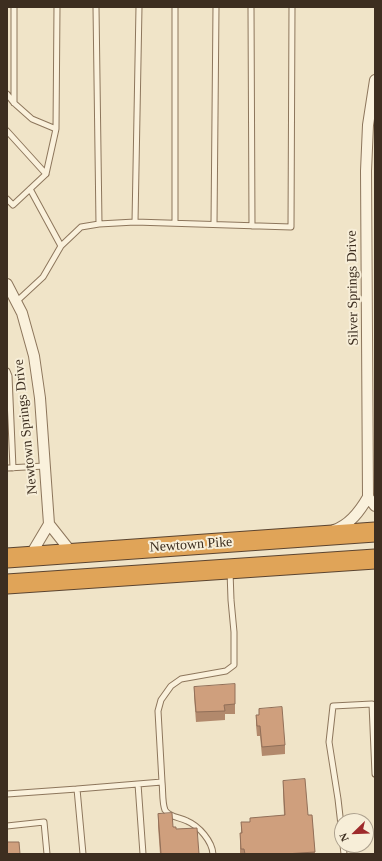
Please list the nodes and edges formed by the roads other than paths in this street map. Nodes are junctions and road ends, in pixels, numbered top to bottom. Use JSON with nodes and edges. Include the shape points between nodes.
{"nodes":[{"id":1,"x":14,"y":7,"type":"edge"},
{"id":2,"x":57,"y":7,"type":"edge"},
{"id":3,"x":96,"y":7,"type":"edge"},
{"id":4,"x":139,"y":7,"type":"edge"},
{"id":5,"x":175,"y":7,"type":"edge"},
{"id":6,"x":216,"y":7,"type":"edge"},
{"id":7,"x":250,"y":7,"type":"edge"},
{"id":8,"x":292,"y":7,"type":"edge"},
{"id":9,"x":375,"y":80,"type":"edge"},
{"id":10,"x":7,"y":94,"type":"edge"},
{"id":11,"x":14,"y":103,"type":"junction"},
{"id":12,"x":56,"y":129,"type":"junction"},
{"id":13,"x":7,"y":131,"type":"edge"},
{"id":14,"x":30,"y":155,"type":"junction"},
{"id":15,"x":24,"y":160,"type":"dead end"},
{"id":16,"x":46,"y":174,"type":"junction"},
{"id":17,"x":30,"y":189,"type":"junction"},
{"id":18,"x":7,"y":198,"type":"edge"},
{"id":19,"x":135,"y":222,"type":"junction"},
{"id":20,"x":99,"y":224,"type":"junction"},
{"id":21,"x":175,"y":224,"type":"junction"},
{"id":22,"x":214,"y":224,"type":"junction"},
{"id":23,"x":252,"y":226,"type":"junction"},
{"id":24,"x":61,"y":246,"type":"junction"},
{"id":25,"x":7,"y":284,"type":"edge"},
{"id":26,"x":11,"y":304,"type":"edge"},
{"id":27,"x":371,"y":341,"type":"edge"},
{"id":28,"x":7,"y":371,"type":"edge"},
{"id":29,"x":45,"y":466,"type":"junction"},
{"id":30,"x":7,"y":468,"type":"edge"},
{"id":31,"x":13,"y":468,"type":"junction"},
{"id":32,"x":368,"y":497,"type":"junction"},
{"id":33,"x":375,"y":506,"type":"edge"},
{"id":34,"x":49,"y":524,"type":"junction"},
{"id":35,"x":375,"y":532,"type":"edge"},
{"id":36,"x":309,"y":537,"type":"junction"},
{"id":37,"x":72,"y":553,"type":"junction"},
{"id":38,"x":30,"y":556,"type":"junction"},
{"id":39,"x":7,"y":558,"type":"edge"},
{"id":40,"x":375,"y":559,"type":"edge"},
{"id":41,"x":230,"y":568,"type":"junction"},
{"id":42,"x":7,"y":584,"type":"edge"},
{"id":43,"x":375,"y":774,"type":"edge"},
{"id":44,"x":162,"y":782,"type":"junction"},
{"id":45,"x":138,"y":784,"type":"junction"},
{"id":46,"x":77,"y":789,"type":"junction"},
{"id":47,"x":7,"y":794,"type":"edge"},
{"id":48,"x":340,"y":813,"type":"edge"},
{"id":49,"x":7,"y":826,"type":"edge"},
{"id":50,"x":47,"y":854,"type":"edge"},
{"id":51,"x":83,"y":854,"type":"edge"},
{"id":52,"x":143,"y":854,"type":"edge"},
{"id":53,"x":213,"y":854,"type":"edge"}],
"edges":[{"from":1,"to":11,"type":"lane"},
{"from":2,"to":12,"type":"lane"},
{"from":3,"to":20,"type":"lane"},
{"from":4,"to":19,"type":"lane"},
{"from":5,"to":21,"type":"lane"},
{"from":6,"to":22,"type":"lane"},
{"from":7,"to":23,"type":"lane"},
{"from":8,"to":23,"type":"lane","via":[[291,226]]},
{"from":9,"to":27,"type":"street","name":"Silver Springs Drive","via":[[368,125],[366,171]]},
{"from":10,"to":11,"type":"lane"},
{"from":11,"to":12,"type":"lane","via":[[32,119]]},
{"from":12,"to":16,"type":"lane"},
{"from":13,"to":14,"type":"lane","via":[[14,142]]},
{"from":14,"to":15,"type":"lane"},
{"from":14,"to":16,"type":"lane"},
{"from":16,"to":17,"type":"lane"},
{"from":17,"to":18,"type":"lane","via":[[13,205]]},
{"from":17,"to":24,"type":"lane"},
{"from":19,"to":20,"type":"lane"},
{"from":19,"to":21,"type":"lane"},
{"from":20,"to":24,"type":"lane","via":[[80,227]]},
{"from":21,"to":22,"type":"lane"},
{"from":22,"to":23,"type":"lane"},
{"from":24,"to":26,"type":"lane","via":[[43,277]]},
{"from":25,"to":26,"type":"street","name":"Newtown Springs Drive"},
{"from":26,"to":29,"type":"street","name":"Newtown Springs Drive","via":[[22,314],[34,356]]},
{"from":27,"to":32,"type":"street","name":"Silver Springs Drive"},
{"from":28,"to":31,"type":"lane"},
{"from":29,"to":31,"type":"lane"},
{"from":29,"to":34,"type":"street","name":"Newtown Springs Drive"},
{"from":30,"to":31,"type":"lane"},
{"from":32,"to":33,"type":"street"},
{"from":32,"to":36,"type":"street","via":[[360,510],[343,527]]},
{"from":34,"to":37,"type":"street"},
{"from":34,"to":38,"type":"street"},
{"from":35,"to":36,"type":"highway","name":"Newtown Pike"},
{"from":36,"to":37,"type":"highway","name":"Newtown Pike"},
{"from":36,"to":41,"type":"highway","via":[[275,552],[242,555]]},
{"from":37,"to":38,"type":"highway","name":"Newtown Pike"},
{"from":38,"to":39,"type":"highway","name":"Newtown Pike"},
{"from":40,"to":41,"type":"highway","name":"Newtown Pike"},
{"from":41,"to":42,"type":"highway","name":"Newtown Pike"},
{"from":41,"to":44,"type":"lane","via":[[234,665],[226,671],[181,679],[171,686],[161,700],[158,711]]},
{"from":43,"to":48,"type":"lane","via":[[372,704],[333,706],[329,742]]},
{"from":44,"to":45,"type":"lane"},
{"from":44,"to":53,"type":"lane","via":[[165,809],[169,814],[188,821],[207,837]]},
{"from":45,"to":46,"type":"lane"},
{"from":45,"to":52,"type":"lane"},
{"from":46,"to":47,"type":"lane"},
{"from":46,"to":51,"type":"lane"},
{"from":49,"to":50,"type":"lane","via":[[44,822]]}]}
